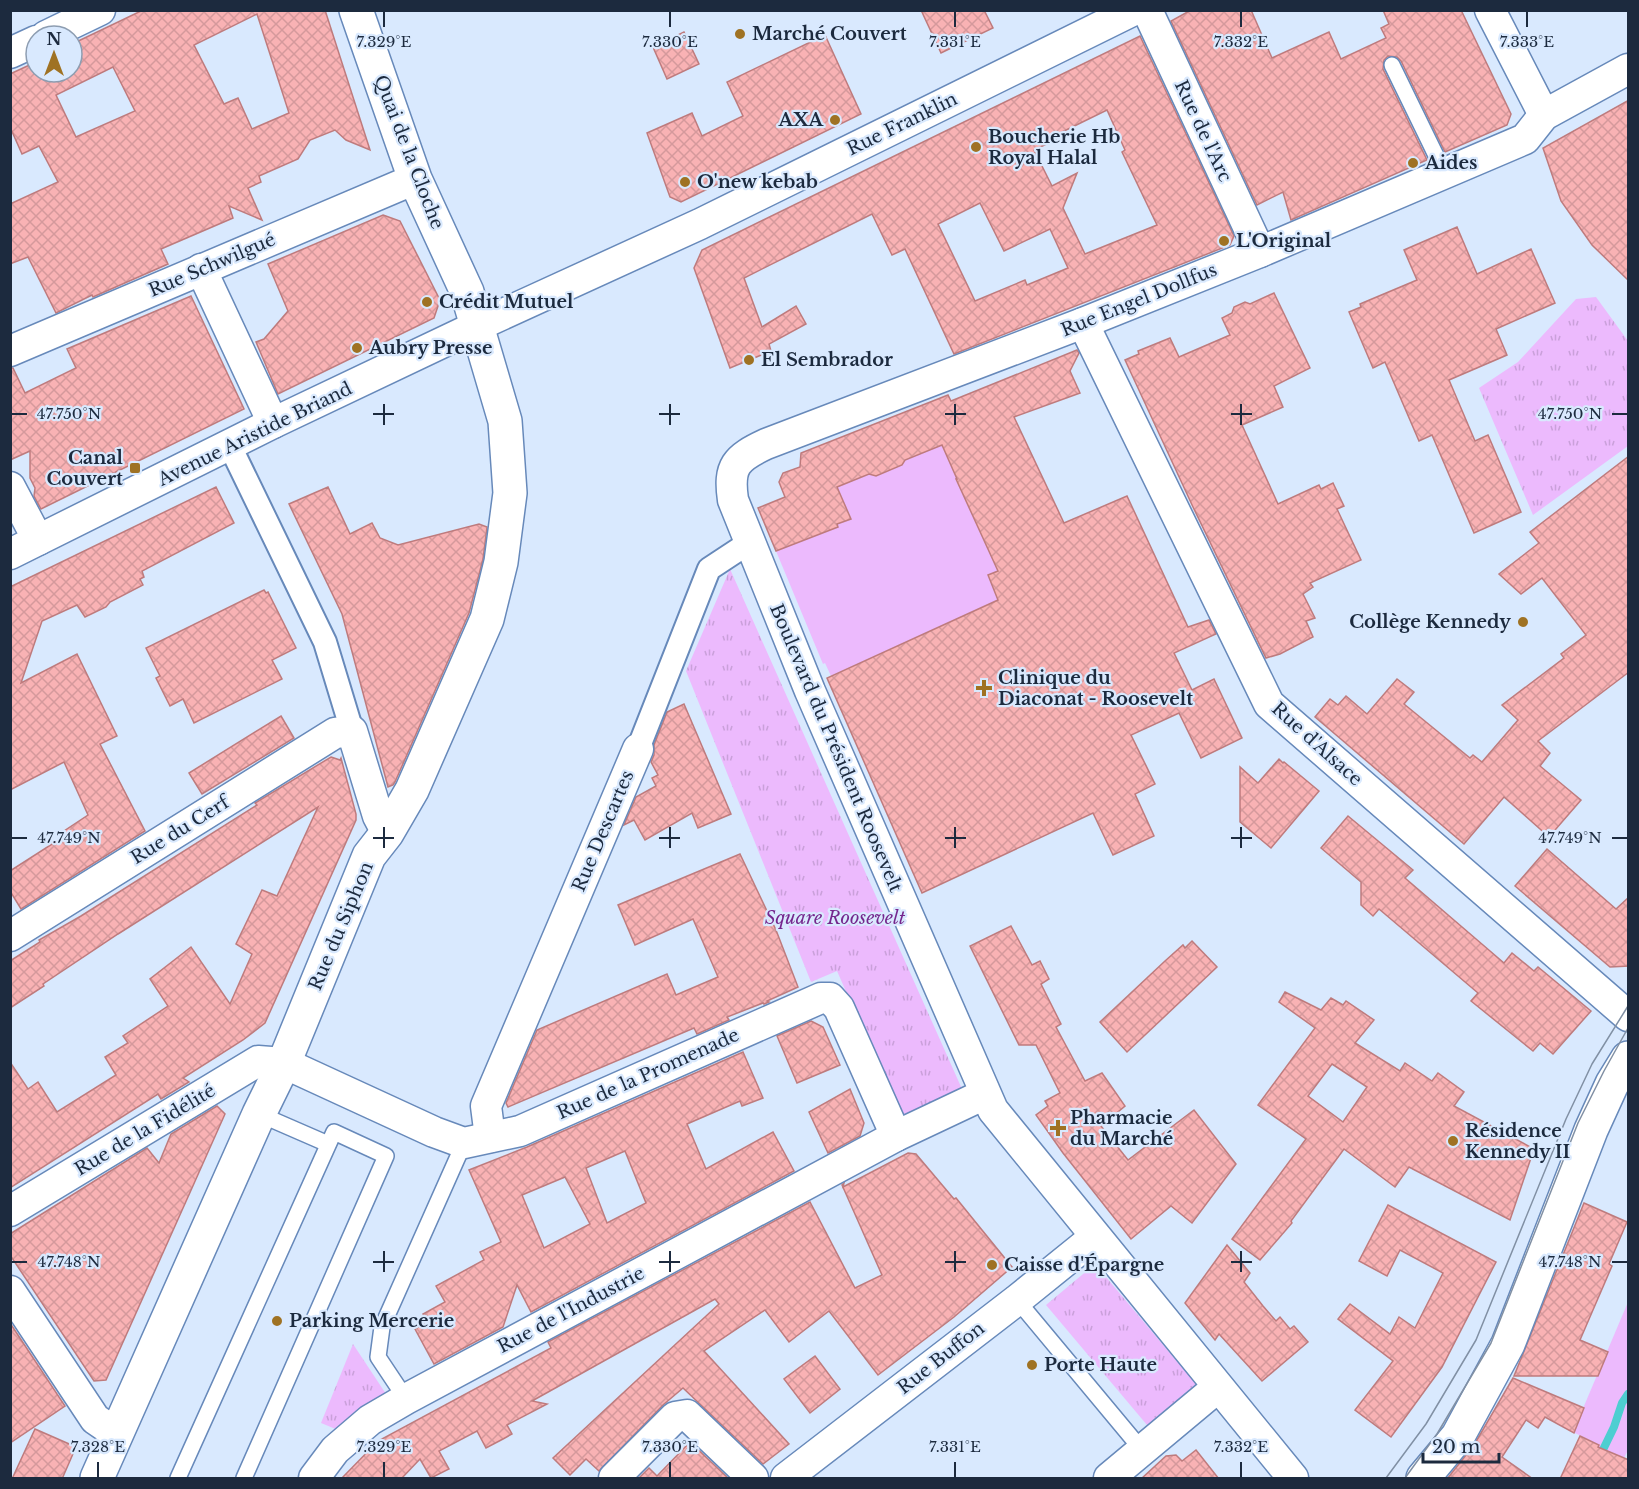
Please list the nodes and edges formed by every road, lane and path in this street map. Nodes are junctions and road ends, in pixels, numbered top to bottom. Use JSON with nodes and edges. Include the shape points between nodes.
{"nodes":[{"id":1,"x":100,"y":10,"type":"edge"},
{"id":2,"x":356,"y":10,"type":"edge"},
{"id":3,"x":1134,"y":10,"type":"edge"},
{"id":4,"x":1147,"y":10,"type":"edge"},
{"id":5,"x":1490,"y":10,"type":"edge"},
{"id":6,"x":71,"y":24,"type":"edge"},
{"id":7,"x":1392,"y":65,"type":"dead end"},
{"id":8,"x":1629,"y":69,"type":"edge"},
{"id":9,"x":1544,"y":115,"type":"junction"},
{"id":10,"x":1445,"y":174,"type":"junction"},
{"id":11,"x":415,"y":180,"type":"junction"},
{"id":12,"x":1260,"y":252,"type":"junction"},
{"id":13,"x":629,"y":255,"type":"joint"},
{"id":14,"x":201,"y":269,"type":"junction"},
{"id":15,"x":488,"y":321,"type":"junction"},
{"id":16,"x":1083,"y":323,"type":"junction"},
{"id":17,"x":10,"y":351,"type":"edge"},
{"id":18,"x":273,"y":423,"type":"junction"},
{"id":19,"x":230,"y":446,"type":"junction"},
{"id":20,"x":735,"y":465,"type":"joint"},
{"id":21,"x":10,"y":487,"type":"edge"},
{"id":22,"x":38,"y":540,"type":"junction"},
{"id":23,"x":750,"y":542,"type":"junction"},
{"id":24,"x":10,"y":554,"type":"edge"},
{"id":25,"x":352,"y":731,"type":"junction"},
{"id":26,"x":638,"y":749,"type":"joint"},
{"id":27,"x":387,"y":833,"type":"junction"},
{"id":28,"x":10,"y":936,"type":"edge"},
{"id":29,"x":1629,"y":1016,"type":"edge"},
{"id":30,"x":1629,"y":1058,"type":"edge"},
{"id":31,"x":297,"y":1070,"type":"junction"},
{"id":32,"x":985,"y":1094,"type":"junction"},
{"id":33,"x":259,"y":1114,"type":"junction"},
{"id":34,"x":896,"y":1136,"type":"junction"},
{"id":35,"x":477,"y":1140,"type":"junction"},
{"id":36,"x":328,"y":1144,"type":"junction"},
{"id":37,"x":10,"y":1211,"type":"edge"},
{"id":38,"x":1095,"y":1236,"type":"junction"},
{"id":39,"x":10,"y":1291,"type":"edge"},
{"id":40,"x":1017,"y":1300,"type":"junction"},
{"id":41,"x":1218,"y":1387,"type":"junction"},
{"id":42,"x":406,"y":1399,"type":"junction"},
{"id":43,"x":117,"y":1434,"type":"junction"},
{"id":44,"x":1142,"y":1450,"type":"junction"},
{"id":45,"x":97,"y":1479,"type":"edge"},
{"id":46,"x":178,"y":1479,"type":"edge"},
{"id":47,"x":244,"y":1479,"type":"edge"},
{"id":48,"x":314,"y":1479,"type":"edge"},
{"id":49,"x":614,"y":1479,"type":"edge"},
{"id":50,"x":753,"y":1479,"type":"edge"},
{"id":51,"x":786,"y":1479,"type":"edge"},
{"id":52,"x":1109,"y":1479,"type":"edge"},
{"id":53,"x":1293,"y":1479,"type":"edge"},
{"id":54,"x":1423,"y":1479,"type":"edge"}],
"edges":[{"from":1,"to":6,"type":"street"},
{"from":2,"to":11,"type":"street","name":"Quai de la Cloche"},
{"from":3,"to":13,"type":"street","name":"Rue Franklin","via":[[700,224]]},
{"from":4,"to":12,"type":"street","name":"Rue de l'Arc"},
{"from":5,"to":9,"type":"street"},
{"from":7,"to":10,"type":"lane"},
{"from":8,"to":9,"type":"street","name":"Rue Engel Dollfus"},
{"from":9,"to":10,"type":"street","name":"Rue Engel Dollfus","via":[[1524,139]]},
{"from":10,"to":12,"type":"street","name":"Rue Engel Dollfus"},
{"from":11,"to":14,"type":"street","name":"Rue Schwilgué"},
{"from":11,"to":15,"type":"street","name":"Quai de la Cloche","via":[[467,292]]},
{"from":12,"to":16,"type":"street","name":"Rue Engel Dollfus"},
{"from":13,"to":15,"type":"street","name":"Avenue Aristide Briand"},
{"from":14,"to":17,"type":"street","name":"Rue Schwilgué"},
{"from":14,"to":18,"type":"street"},
{"from":15,"to":18,"type":"street","name":"Avenue Aristide Briand"},
{"from":15,"to":27,"type":"street","name":"Rue du Siphon","via":[[505,421],[510,493],[501,562],[487,619],[412,790]]},
{"from":16,"to":20,"type":"street","name":"Rue Engel Dollfus","via":[[766,444],[747,453]]},
{"from":16,"to":29,"type":"street","name":"Rue d'Alsace","via":[[1269,704]]},
{"from":18,"to":19,"type":"street","name":"Avenue Aristide Briand"},
{"from":19,"to":22,"type":"street","name":"Avenue Aristide Briand"},
{"from":19,"to":25,"type":"street","via":[[325,642]]},
{"from":20,"to":23,"type":"street","name":"Boulevard du Président Roosevelt","via":[[730,481],[733,500]]},
{"from":21,"to":22,"type":"street"},
{"from":22,"to":24,"type":"street","name":"Avenue Aristide Briand"},
{"from":23,"to":26,"type":"street","name":"Rue Descartes","via":[[709,569]]},
{"from":23,"to":32,"type":"street","name":"Boulevard du Président Roosevelt","via":[[810,691]]},
{"from":25,"to":27,"type":"street"},
{"from":25,"to":28,"type":"street","name":"Rue du Cerf","via":[[335,733]]},
{"from":26,"to":35,"type":"street","name":"Rue Descartes","via":[[486,1106]]},
{"from":27,"to":31,"type":"street","name":"Rue du Siphon","via":[[369,856]]},
{"from":30,"to":54,"type":"street","via":[[1591,1130],[1508,1344],[1458,1436]]},
{"from":31,"to":33,"type":"street","name":"Rue du Siphon"},
{"from":31,"to":35,"type":"street","via":[[434,1132]]},
{"from":31,"to":37,"type":"street","name":"Rue de la Fidélité","via":[[258,1061]]},
{"from":32,"to":34,"type":"street"},
{"from":32,"to":38,"type":"street","name":"Boulevard du Président Roosevelt","via":[[993,1110]]},
{"from":33,"to":36,"type":"lane"},
{"from":33,"to":43,"type":"street","name":"Rue du Siphon"},
{"from":34,"to":35,"type":"street","name":"Rue de la Promenade","via":[[839,1008],[831,998],[821,998],[520,1131]]},
{"from":34,"to":42,"type":"street","name":"Rue de l'Industrie"},
{"from":35,"to":42,"type":"lane","via":[[382,1327],[378,1357]]},
{"from":36,"to":46,"type":"lane"},
{"from":36,"to":47,"type":"lane","via":[[334,1132],[386,1156]]},
{"from":38,"to":40,"type":"street","name":"Rue Buffon"},
{"from":38,"to":41,"type":"street","name":"Boulevard du Président Roosevelt"},
{"from":39,"to":43,"type":"street","via":[[95,1419]]},
{"from":40,"to":44,"type":"lane"},
{"from":40,"to":51,"type":"street","name":"Rue Buffon"},
{"from":41,"to":44,"type":"street"},
{"from":41,"to":53,"type":"street","name":"Boulevard du Président Roosevelt"},
{"from":42,"to":48,"type":"street","via":[[361,1427],[335,1450]]},
{"from":43,"to":45,"type":"street","name":"Rue du Siphon"},
{"from":44,"to":52,"type":"street"},
{"from":49,"to":50,"type":"street","via":[[675,1417],[687,1415]]}]}
